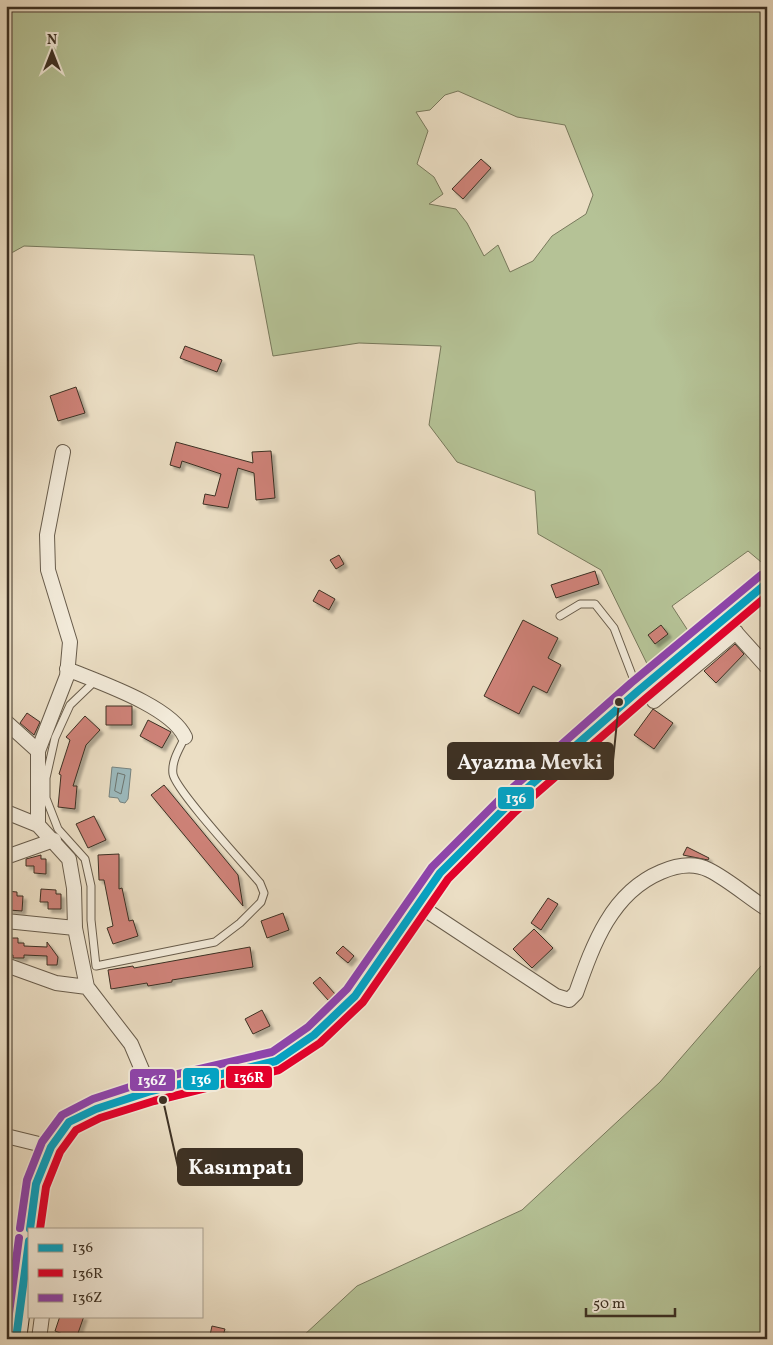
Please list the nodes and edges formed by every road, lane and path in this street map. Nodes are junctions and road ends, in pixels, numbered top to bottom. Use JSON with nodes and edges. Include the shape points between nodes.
{"nodes":[{"id":1,"x":63,"y":452,"type":"dead end"},
{"id":2,"x":767,"y":583,"type":"edge"},
{"id":3,"x":560,"y":616,"type":"dead end"},
{"id":4,"x":730,"y":625,"type":"junction"},
{"id":5,"x":767,"y":667,"type":"edge"},
{"id":6,"x":67,"y":669,"type":"junction"},
{"id":7,"x":95,"y":681,"type":"junction"},
{"id":8,"x":646,"y":696,"type":"junction"},
{"id":9,"x":6,"y":722,"type":"edge"},
{"id":10,"x":184,"y":737,"type":"joint"},
{"id":11,"x":38,"y":751,"type":"junction"},
{"id":12,"x":6,"y":812,"type":"edge"},
{"id":13,"x":38,"y":825,"type":"junction"},
{"id":14,"x":54,"y":840,"type":"junction"},
{"id":15,"x":6,"y":858,"type":"edge"},
{"id":16,"x":418,"y":905,"type":"junction"},
{"id":17,"x":767,"y":909,"type":"edge"},
{"id":18,"x":6,"y":921,"type":"edge"},
{"id":19,"x":75,"y":928,"type":"junction"},
{"id":20,"x":6,"y":965,"type":"edge"},
{"id":21,"x":87,"y":987,"type":"junction"},
{"id":22,"x":151,"y":1091,"type":"junction"},
{"id":23,"x":6,"y":1136,"type":"edge"},
{"id":24,"x":51,"y":1147,"type":"junction"},
{"id":25,"x":30,"y":1228,"type":"edge"},
{"id":26,"x":28,"y":1247,"type":"edge"},
{"id":27,"x":42,"y":1318,"type":"edge"},
{"id":28,"x":6,"y":1327,"type":"edge"},
{"id":29,"x":16,"y":1339,"type":"edge"},
{"id":30,"x":39,"y":1339,"type":"edge"}],
"edges":[{"from":1,"to":6,"type":"street","via":[[47,534],[48,570],[70,642]]},
{"from":2,"to":4,"type":"main road"},
{"from":3,"to":8,"type":"lane","via":[[580,604],[595,604],[614,628]]},
{"from":4,"to":5,"type":"street"},
{"from":4,"to":8,"type":"main road"},
{"from":6,"to":7,"type":"street"},
{"from":6,"to":11,"type":"street"},
{"from":7,"to":10,"type":"street","via":[[132,696],[168,717],[180,727]]},
{"from":7,"to":10,"type":"lane","via":[[70,705],[55,738],[46,778],[46,798],[58,829],[85,859],[91,886],[96,966],[215,942],[261,902],[264,893],[260,883],[189,800],[173,775],[173,764]]},
{"from":8,"to":16,"type":"main road","via":[[508,805],[440,873]]},
{"from":9,"to":11,"type":"street"},
{"from":11,"to":13,"type":"street"},
{"from":12,"to":13,"type":"street"},
{"from":13,"to":14,"type":"street"},
{"from":14,"to":15,"type":"street"},
{"from":14,"to":19,"type":"street","via":[[69,859]]},
{"from":16,"to":17,"type":"street","via":[[556,996],[569,1000],[576,993],[608,917],[622,898],[648,877],[675,866],[690,865],[709,870]]},
{"from":16,"to":22,"type":"main road","via":[[355,996],[314,1035],[276,1060]]},
{"from":18,"to":19,"type":"street"},
{"from":19,"to":21,"type":"street"},
{"from":20,"to":21,"type":"street","via":[[56,983]]},
{"from":21,"to":22,"type":"street","via":[[131,1044]]},
{"from":22,"to":24,"type":"main road","via":[[96,1109],[69,1122]]},
{"from":23,"to":24,"type":"street"},
{"from":24,"to":25,"type":"main road","via":[[36,1184]]},
{"from":26,"to":29,"type":"main road"},
{"from":27,"to":30,"type":"street"},
{"from":28,"to":29,"type":"street"}]}
